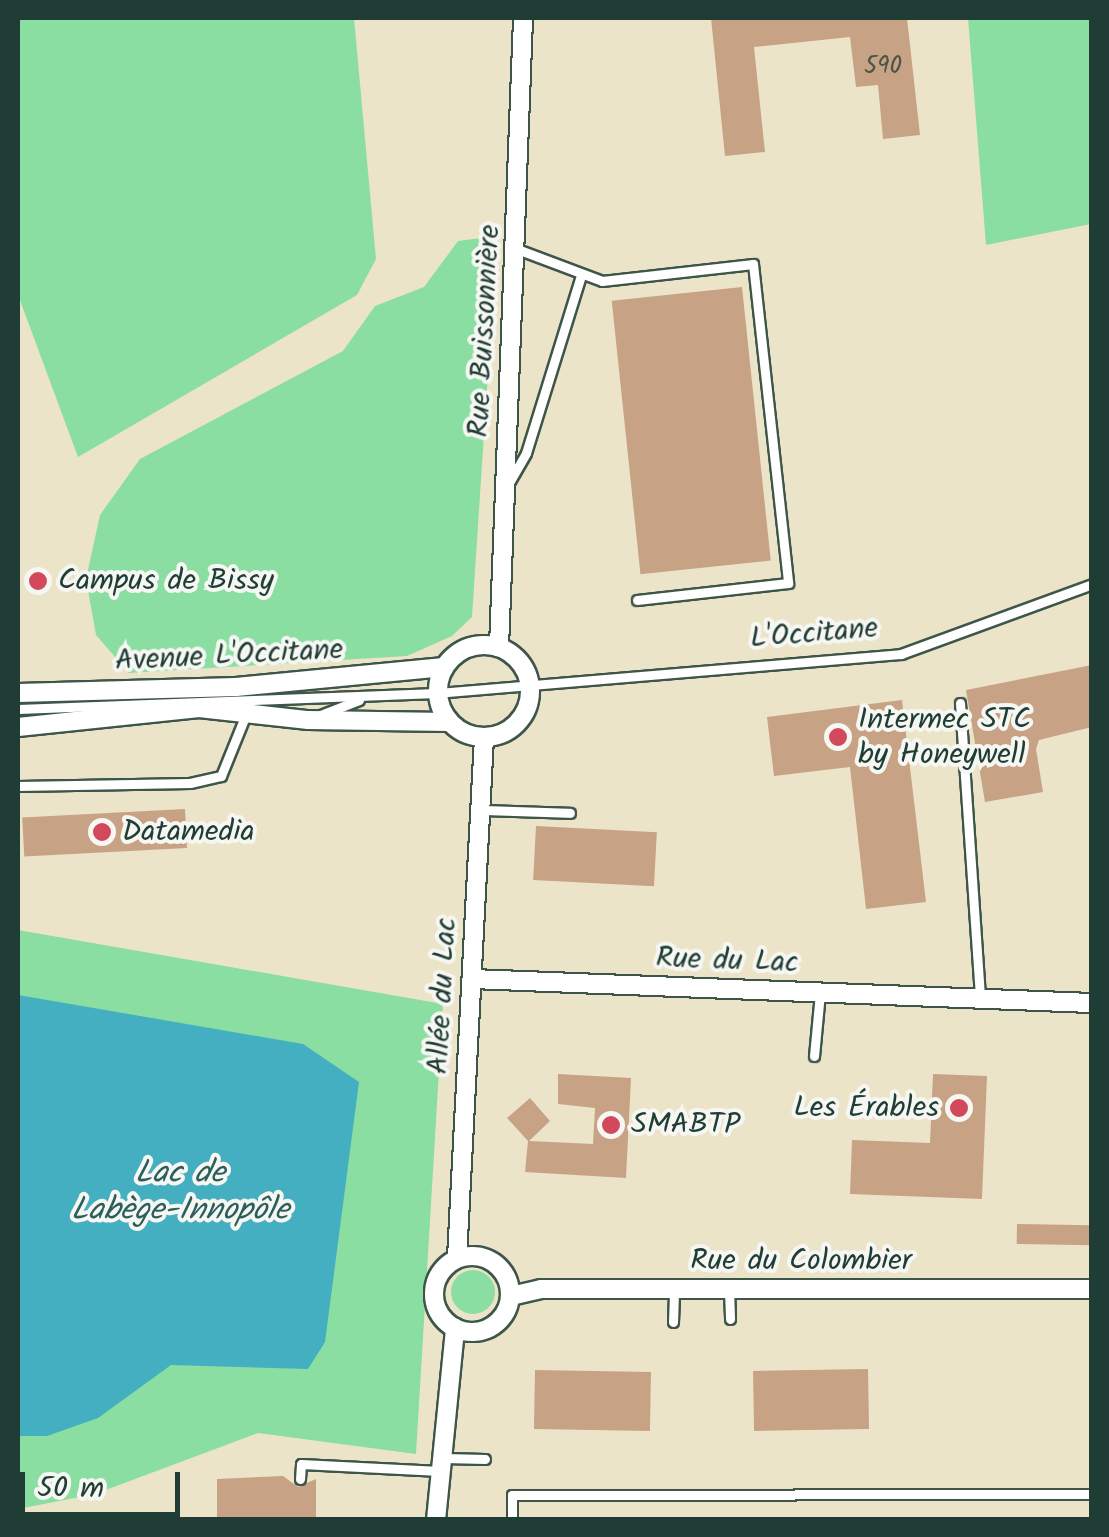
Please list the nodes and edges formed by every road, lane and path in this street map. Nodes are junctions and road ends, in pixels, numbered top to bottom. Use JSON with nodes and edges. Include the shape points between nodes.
{"nodes":[{"id":1,"x":523,"y":18,"type":"edge"},
{"id":2,"x":517,"y":248,"type":"junction"},
{"id":3,"x":580,"y":275,"type":"junction"},
{"id":4,"x":506,"y":487,"type":"junction"},
{"id":5,"x":1092,"y":584,"type":"edge"},
{"id":6,"x":637,"y":600,"type":"dead end"},
{"id":7,"x":498,"y":647,"type":"junction"},
{"id":8,"x":444,"y":667,"type":"junction"},
{"id":9,"x":530,"y":685,"type":"junction"},
{"id":10,"x":18,"y":693,"type":"edge"},
{"id":11,"x":437,"y":694,"type":"junction"},
{"id":12,"x":372,"y":696,"type":"junction"},
{"id":13,"x":960,"y":703,"type":"dead end"},
{"id":14,"x":79,"y":705,"type":"junction"},
{"id":15,"x":18,"y":708,"type":"edge"},
{"id":16,"x":248,"y":710,"type":"junction"},
{"id":17,"x":119,"y":712,"type":"junction"},
{"id":18,"x":308,"y":720,"type":"junction"},
{"id":19,"x":449,"y":722,"type":"junction"},
{"id":20,"x":18,"y":727,"type":"edge"},
{"id":21,"x":484,"y":737,"type":"junction"},
{"id":22,"x":18,"y":786,"type":"edge"},
{"id":23,"x":481,"y":810,"type":"junction"},
{"id":24,"x":570,"y":813,"type":"dead end"},
{"id":25,"x":472,"y":979,"type":"junction"},
{"id":26,"x":820,"y":992,"type":"junction"},
{"id":27,"x":980,"y":998,"type":"junction"},
{"id":28,"x":1092,"y":1002,"type":"edge"},
{"id":29,"x":814,"y":1056,"type":"dead end"},
{"id":30,"x":457,"y":1258,"type":"junction"},
{"id":31,"x":1092,"y":1288,"type":"edge"},
{"id":32,"x":674,"y":1289,"type":"junction"},
{"id":33,"x":729,"y":1289,"type":"junction"},
{"id":34,"x":511,"y":1296,"type":"junction"},
{"id":35,"x":730,"y":1319,"type":"dead end"},
{"id":36,"x":673,"y":1322,"type":"dead end"},
{"id":37,"x":455,"y":1328,"type":"junction"},
{"id":38,"x":485,"y":1458,"type":"dead end"},
{"id":39,"x":441,"y":1464,"type":"junction"},
{"id":40,"x":300,"y":1479,"type":"dead end"},
{"id":41,"x":1092,"y":1494,"type":"edge"},
{"id":42,"x":436,"y":1520,"type":"edge"},
{"id":43,"x":512,"y":1520,"type":"edge"}],
"edges":[{"from":1,"to":2,"type":"street","name":"Rue Buissonnière"},
{"from":2,"to":3,"type":"lane"},
{"from":2,"to":4,"type":"street","name":"Rue Buissonnière"},
{"from":3,"to":4,"type":"lane","via":[[526,453]]},
{"from":3,"to":6,"type":"lane","via":[[602,280],[753,264],[788,583]]},
{"from":4,"to":7,"type":"street","name":"Rue Buissonnière"},
{"from":5,"to":9,"type":"lane","name":"L'Occitane","via":[[901,654]]},
{"from":7,"to":8,"type":"street","via":[[468,647]]},
{"from":7,"to":9,"type":"street","via":[[520,661]]},
{"from":8,"to":10,"type":"street","name":"Avenue L'Occitane","via":[[236,688]]},
{"from":8,"to":11,"type":"street"},
{"from":9,"to":11,"type":"lane","name":"Avenue L'Occitane"},
{"from":9,"to":21,"type":"street","via":[[529,701],[513,727]]},
{"from":11,"to":12,"type":"lane","name":"Avenue L'Occitane"},
{"from":11,"to":19,"type":"street"},
{"from":12,"to":14,"type":"lane","name":"Avenue L'Occitane"},
{"from":12,"to":18,"type":"lane","name":"Avenue L'Occitane"},
{"from":13,"to":27,"type":"lane"},
{"from":14,"to":15,"type":"lane","name":"Avenue L'Occitane"},
{"from":14,"to":17,"type":"lane","name":"Avenue L'Occitane"},
{"from":16,"to":17,"type":"street"},
{"from":16,"to":18,"type":"street"},
{"from":16,"to":22,"type":"lane","via":[[220,776],[190,783]]},
{"from":17,"to":20,"type":"street","name":"Avenue L'Occitane"},
{"from":18,"to":19,"type":"street"},
{"from":19,"to":21,"type":"street"},
{"from":21,"to":23,"type":"street","name":"Allée du Lac"},
{"from":23,"to":24,"type":"lane"},
{"from":23,"to":25,"type":"street","name":"Allée du Lac"},
{"from":25,"to":26,"type":"street","name":"Rue du Lac"},
{"from":25,"to":30,"type":"street","name":"Allée du Lac"},
{"from":26,"to":27,"type":"street","name":"Rue du Lac"},
{"from":26,"to":29,"type":"lane"},
{"from":27,"to":28,"type":"street","name":"Rue du Lac"},
{"from":30,"to":34,"type":"street","via":[[494,1262]]},
{"from":30,"to":37,"type":"street","name":"Allée du Lac","via":[[434,1286],[438,1311]]},
{"from":31,"to":33,"type":"street","name":"Rue du Colombier"},
{"from":32,"to":33,"type":"street","name":"Rue du Colombier"},
{"from":32,"to":34,"type":"street","name":"Rue du Colombier","via":[[541,1289]]},
{"from":32,"to":36,"type":"lane"},
{"from":33,"to":35,"type":"lane"},
{"from":34,"to":37,"type":"street","via":[[492,1327]]},
{"from":37,"to":39,"type":"street"},
{"from":38,"to":39,"type":"lane"},
{"from":39,"to":40,"type":"lane","via":[[300,1464]]},
{"from":39,"to":42,"type":"street"},
{"from":41,"to":43,"type":"lane","via":[[512,1495]]}]}
